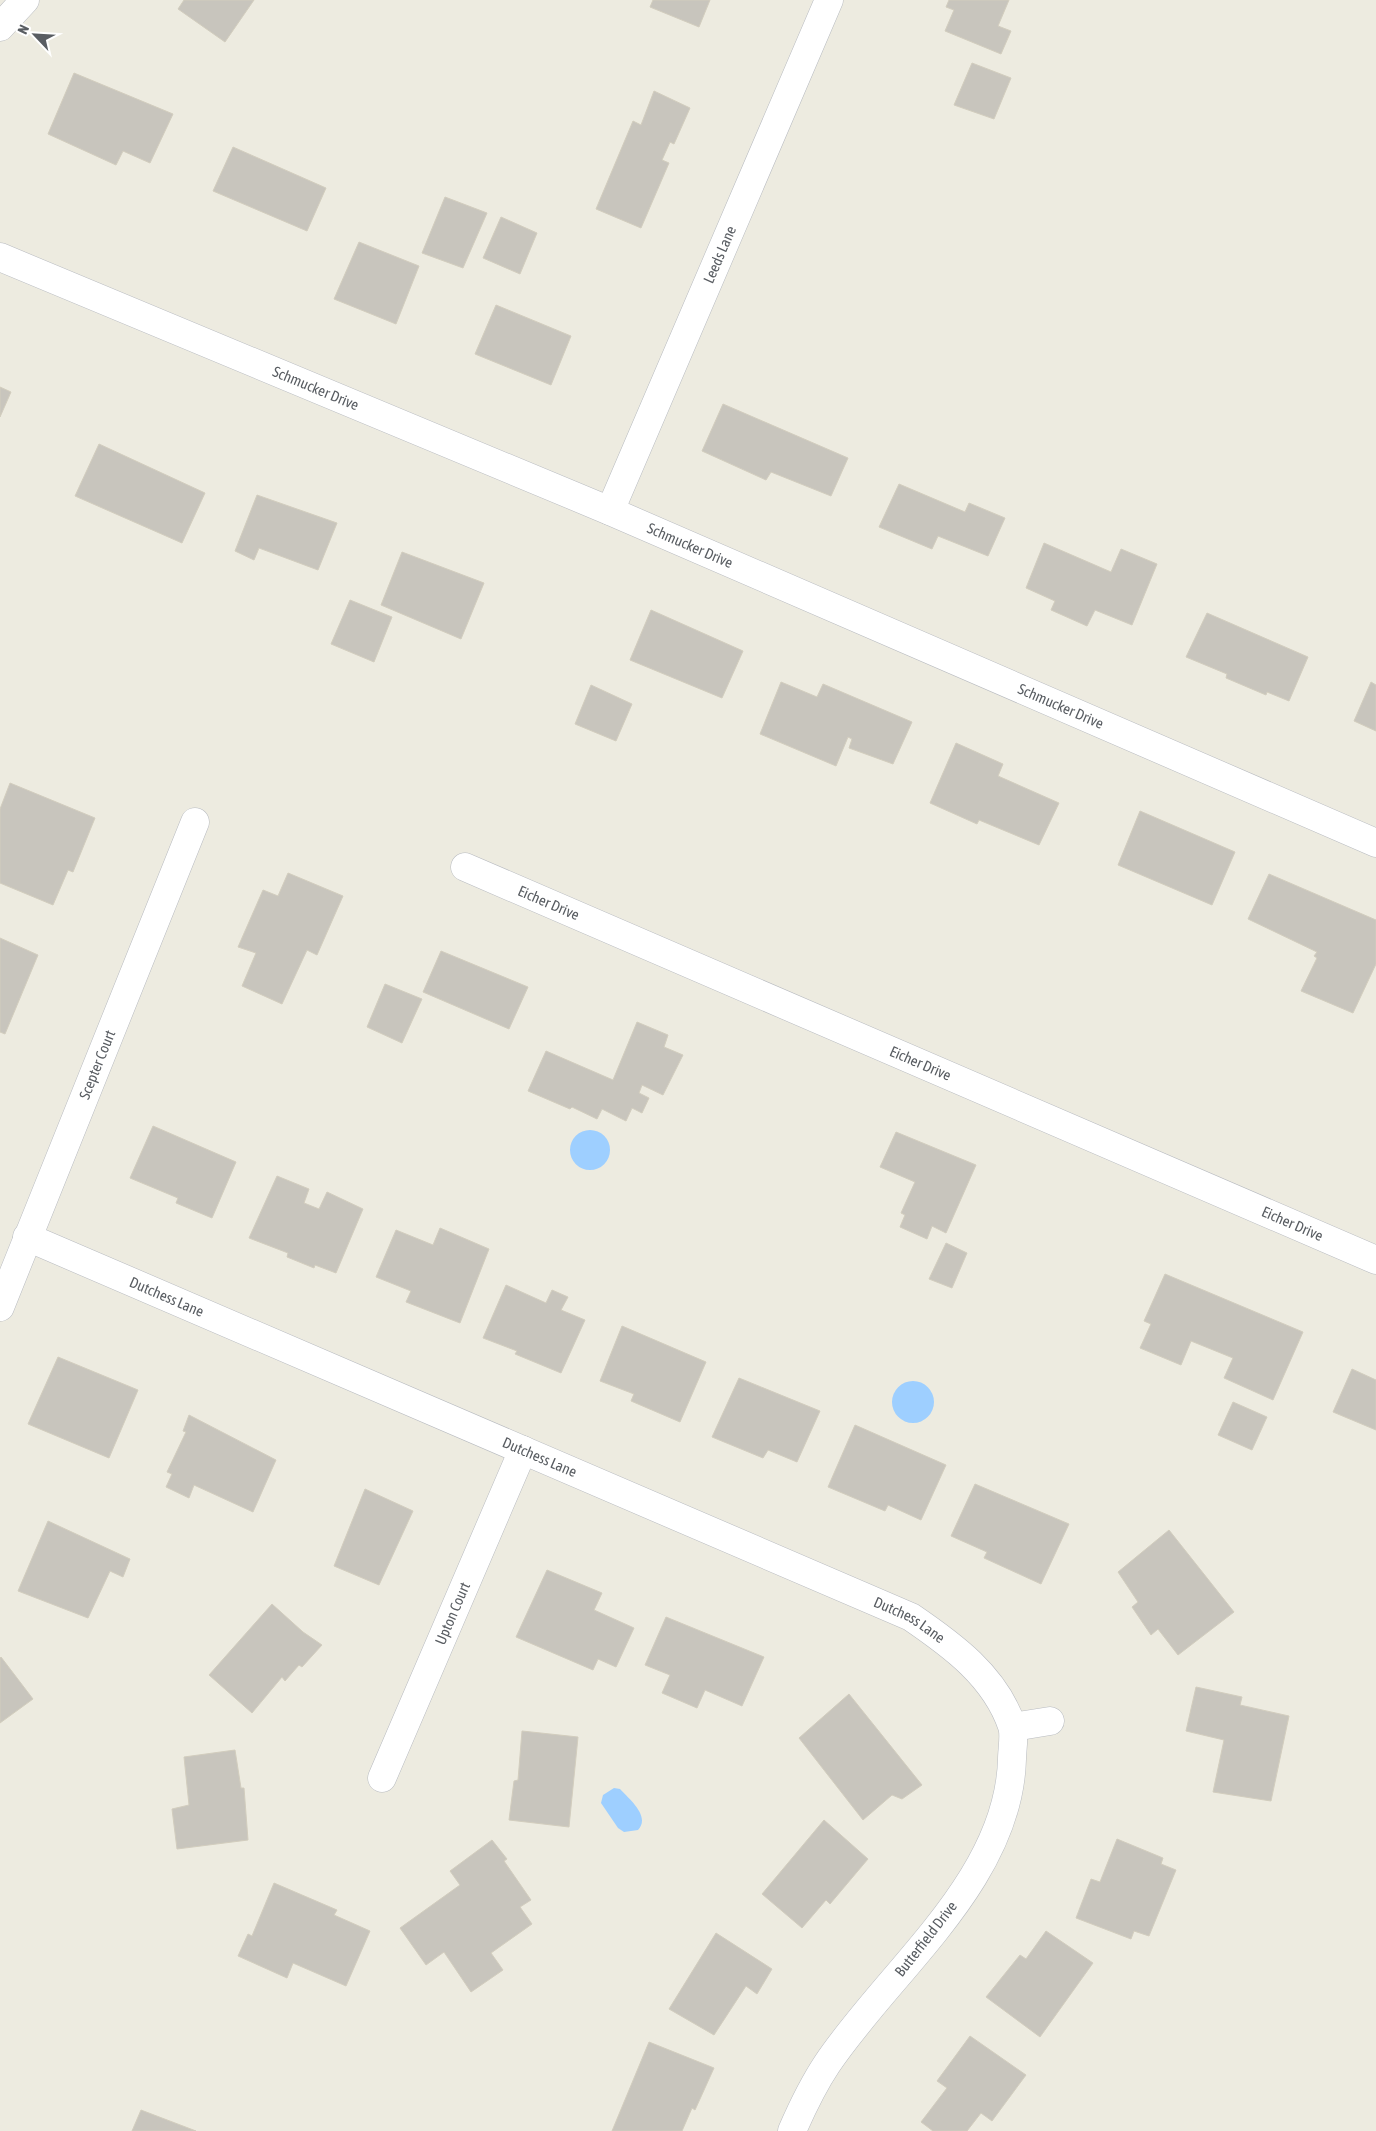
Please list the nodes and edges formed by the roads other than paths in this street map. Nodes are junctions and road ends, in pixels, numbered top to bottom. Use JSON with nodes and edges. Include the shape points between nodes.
{"nodes":[{"id":1,"x":25,"y":0,"type":"edge"},
{"id":2,"x":829,"y":0,"type":"edge"},
{"id":3,"x":0,"y":27,"type":"edge"},
{"id":4,"x":0,"y":257,"type":"edge"},
{"id":5,"x":610,"y":510,"type":"junction"},
{"id":6,"x":195,"y":822,"type":"dead end"},
{"id":7,"x":1376,"y":843,"type":"edge"},
{"id":8,"x":465,"y":867,"type":"dead end"},
{"id":9,"x":27,"y":1237,"type":"junction"},
{"id":10,"x":1376,"y":1260,"type":"edge"},
{"id":11,"x":0,"y":1307,"type":"edge"},
{"id":12,"x":524,"y":1450,"type":"junction"},
{"id":13,"x":1050,"y":1721,"type":"dead end"},
{"id":14,"x":1013,"y":1727,"type":"junction"},
{"id":15,"x":382,"y":1778,"type":"dead end"},
{"id":16,"x":792,"y":2131,"type":"edge"}],
"edges":[{"from":1,"to":3,"type":"street"},
{"from":2,"to":5,"type":"street","name":"Leeds Lane"},
{"from":4,"to":5,"type":"street","name":"Schmucker Drive"},
{"from":5,"to":7,"type":"street","name":"Schmucker Drive"},
{"from":6,"to":9,"type":"street","name":"Scepter Court"},
{"from":8,"to":10,"type":"street","name":"Eicher Drive"},
{"from":9,"to":11,"type":"street","name":"Scepter Court"},
{"from":9,"to":12,"type":"street","name":"Dutchess Lane"},
{"from":12,"to":14,"type":"street","name":"Dutchess Lane","via":[[911,1617],[953,1646],[989,1682]]},
{"from":12,"to":15,"type":"street","name":"Upton Court"},
{"from":13,"to":14,"type":"street"},
{"from":14,"to":16,"type":"street","name":"Butterfield Drive","via":[[1012,1782],[996,1834],[970,1881],[828,2063]]}]}
